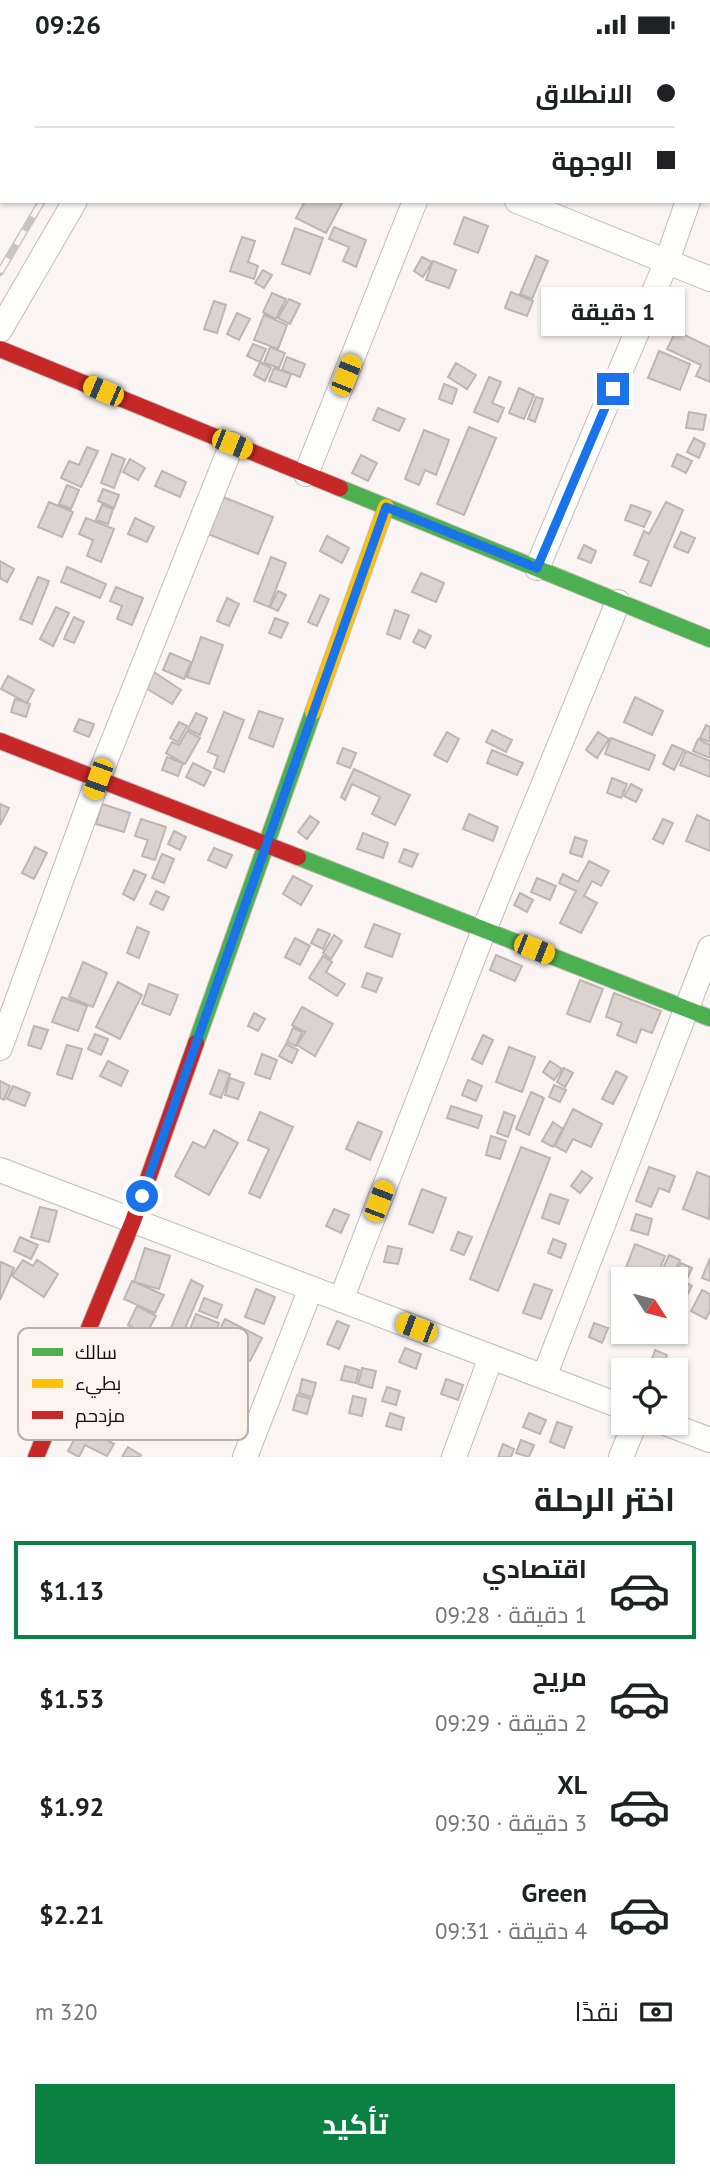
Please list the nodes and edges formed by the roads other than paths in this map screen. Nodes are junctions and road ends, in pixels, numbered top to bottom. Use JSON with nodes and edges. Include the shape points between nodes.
{"nodes":[{"id":1,"x":74,"y":203,"type":"edge"},
{"id":2,"x":414,"y":203,"type":"edge"},
{"id":3,"x":522,"y":203,"type":"edge"},
{"id":4,"x":687,"y":203,"type":"edge"},
{"id":5,"x":667,"y":261,"type":"junction"},
{"id":6,"x":710,"y":279,"type":"edge"},
{"id":7,"x":0,"y":330,"type":"edge"},
{"id":8,"x":0,"y":349,"type":"edge"},
{"id":9,"x":232,"y":444,"type":"junction"},
{"id":10,"x":306,"y":474,"type":"junction"},
{"id":11,"x":386,"y":507,"type":"junction"},
{"id":12,"x":537,"y":568,"type":"junction"},
{"id":13,"x":618,"y":602,"type":"junction"},
{"id":14,"x":710,"y":639,"type":"edge"},
{"id":15,"x":0,"y":741,"type":"edge"},
{"id":16,"x":98,"y":779,"type":"junction"},
{"id":17,"x":266,"y":845,"type":"junction"},
{"id":18,"x":484,"y":930,"type":"junction"},
{"id":19,"x":710,"y":948,"type":"edge"},
{"id":20,"x":686,"y":1009,"type":"junction"},
{"id":21,"x":710,"y":1018,"type":"edge"},
{"id":22,"x":0,"y":1048,"type":"edge"},
{"id":23,"x":0,"y":1170,"type":"edge"},
{"id":24,"x":133,"y":1221,"type":"junction"},
{"id":25,"x":311,"y":1289,"type":"junction"},
{"id":26,"x":341,"y":1300,"type":"junction"},
{"id":27,"x":89,"y":1328,"type":"edge"},
{"id":28,"x":491,"y":1357,"type":"junction"},
{"id":29,"x":544,"y":1377,"type":"junction"},
{"id":30,"x":611,"y":1402,"type":"edge"},
{"id":31,"x":688,"y":1432,"type":"edge"},
{"id":32,"x":630,"y":1435,"type":"edge"},
{"id":33,"x":43,"y":1440,"type":"edge"},
{"id":34,"x":710,"y":1440,"type":"edge"},
{"id":35,"x":36,"y":1457,"type":"edge"},
{"id":36,"x":245,"y":1457,"type":"edge"},
{"id":37,"x":454,"y":1457,"type":"edge"},
{"id":38,"x":621,"y":1457,"type":"edge"}],
"edges":[{"from":1,"to":7,"type":"street"},
{"from":2,"to":10,"type":"street"},
{"from":3,"to":5,"type":"street"},
{"from":4,"to":5,"type":"street"},
{"from":5,"to":6,"type":"street"},
{"from":5,"to":12,"type":"street"},
{"from":8,"to":9,"type":"street"},
{"from":9,"to":10,"type":"street"},
{"from":9,"to":16,"type":"street"},
{"from":10,"to":11,"type":"street"},
{"from":11,"to":12,"type":"street"},
{"from":11,"to":17,"type":"street"},
{"from":12,"to":13,"type":"street"},
{"from":13,"to":14,"type":"street"},
{"from":13,"to":18,"type":"street"},
{"from":15,"to":16,"type":"street"},
{"from":16,"to":17,"type":"street"},
{"from":16,"to":22,"type":"street"},
{"from":17,"to":18,"type":"street"},
{"from":17,"to":24,"type":"street"},
{"from":18,"to":20,"type":"street"},
{"from":18,"to":26,"type":"street"},
{"from":19,"to":20,"type":"street"},
{"from":20,"to":21,"type":"street"},
{"from":20,"to":29,"type":"street"},
{"from":23,"to":24,"type":"street"},
{"from":24,"to":25,"type":"street"},
{"from":24,"to":27,"type":"street"},
{"from":25,"to":26,"type":"street"},
{"from":25,"to":36,"type":"street"},
{"from":26,"to":28,"type":"street"},
{"from":28,"to":29,"type":"street"},
{"from":28,"to":37,"type":"street"},
{"from":29,"to":30,"type":"street"},
{"from":31,"to":34,"type":"street"},
{"from":32,"to":38,"type":"street"},
{"from":33,"to":35,"type":"street"}]}
